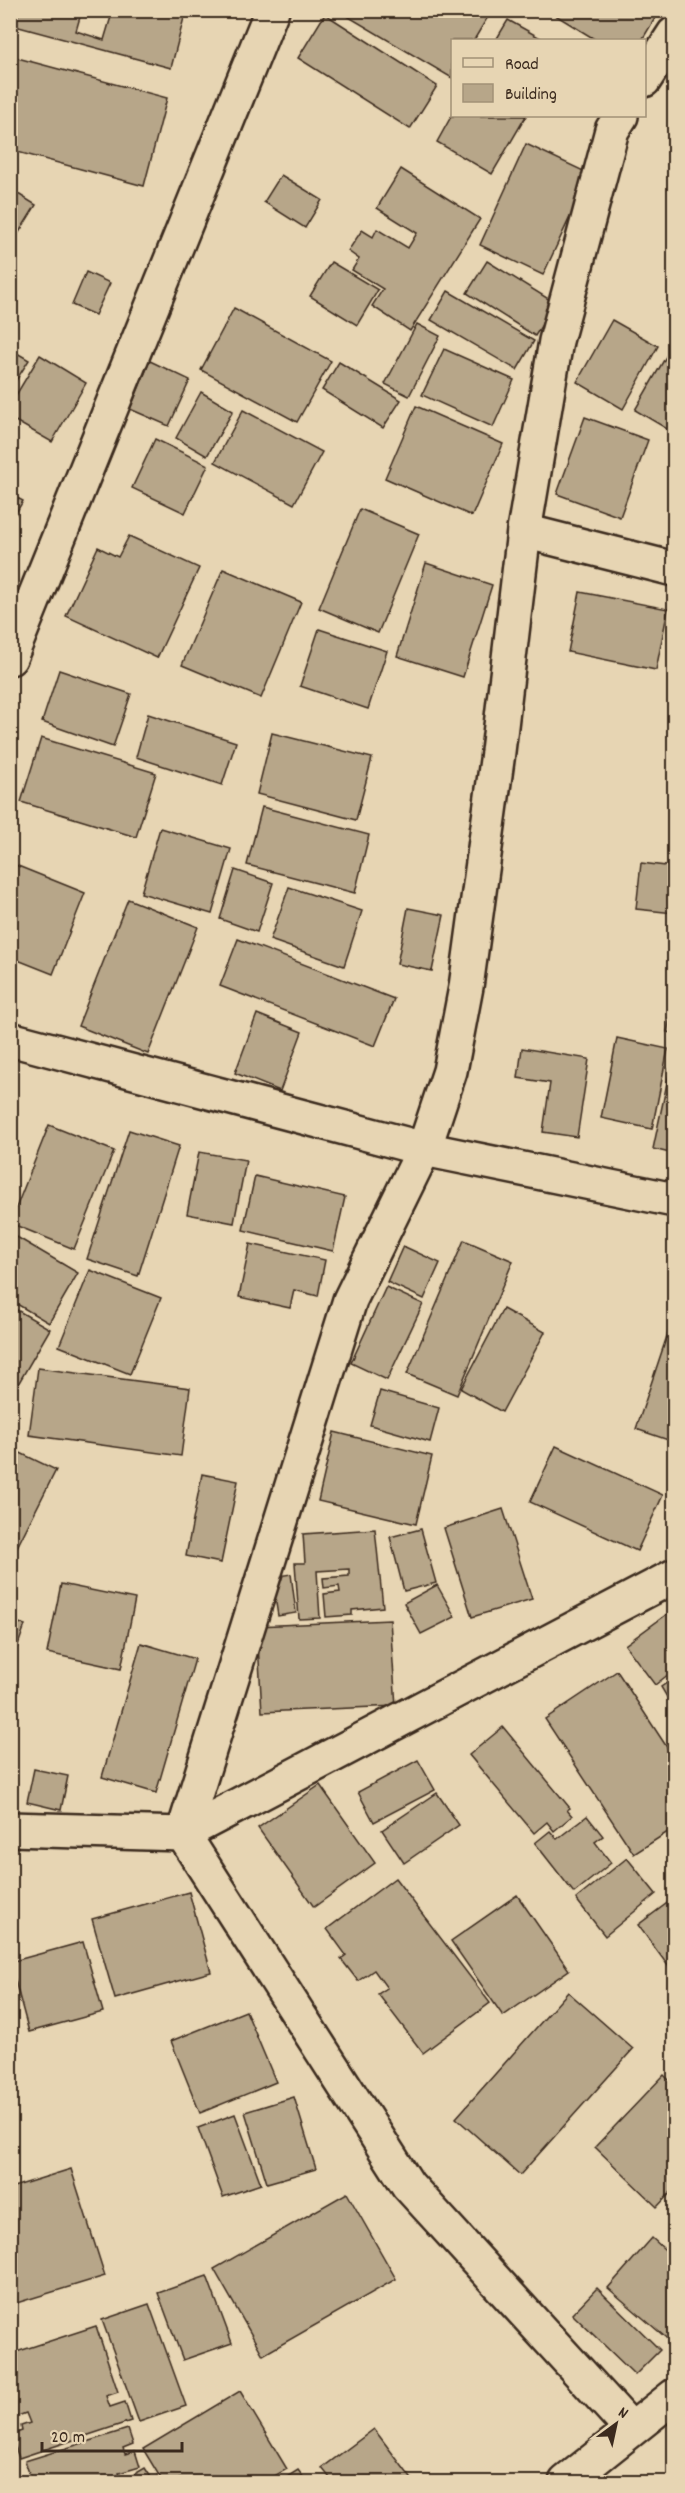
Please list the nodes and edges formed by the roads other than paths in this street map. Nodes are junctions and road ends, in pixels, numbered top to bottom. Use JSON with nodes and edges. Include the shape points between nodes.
{"nodes":[{"id":1,"x":272,"y":10,"type":"edge"},
{"id":2,"x":675,"y":34,"type":"edge"},
{"id":3,"x":646,"y":78,"type":"edge"},
{"id":4,"x":620,"y":117,"type":"edge"},
{"id":5,"x":524,"y":531,"type":"junction"},
{"id":6,"x":675,"y":569,"type":"edge"},
{"id":7,"x":10,"y":658,"type":"edge"},
{"id":8,"x":10,"y":1039,"type":"edge"},
{"id":9,"x":424,"y":1149,"type":"junction"},
{"id":10,"x":675,"y":1200,"type":"edge"},
{"id":11,"x":675,"y":1576,"type":"edge"},
{"id":12,"x":10,"y":1829,"type":"edge"},
{"id":13,"x":183,"y":1834,"type":"junction"},
{"id":14,"x":675,"y":2396,"type":"edge"},
{"id":15,"x":631,"y":2429,"type":"junction"},
{"id":16,"x":566,"y":2482,"type":"edge"}],
"edges":[{"from":1,"to":7,"type":"street"},
{"from":2,"to":3,"type":"street"},
{"from":4,"to":5,"type":"street","via":[[612,130],[556,341]]},
{"from":5,"to":6,"type":"street"},
{"from":5,"to":9,"type":"street","via":[[466,987],[450,1071]]},
{"from":8,"to":9,"type":"street"},
{"from":9,"to":10,"type":"street"},
{"from":9,"to":13,"type":"street","via":[[350,1300]]},
{"from":11,"to":13,"type":"street"},
{"from":12,"to":13,"type":"street"},
{"from":13,"to":15,"type":"street","via":[[408,2185]]},
{"from":14,"to":15,"type":"street"},
{"from":15,"to":16,"type":"street"}]}
